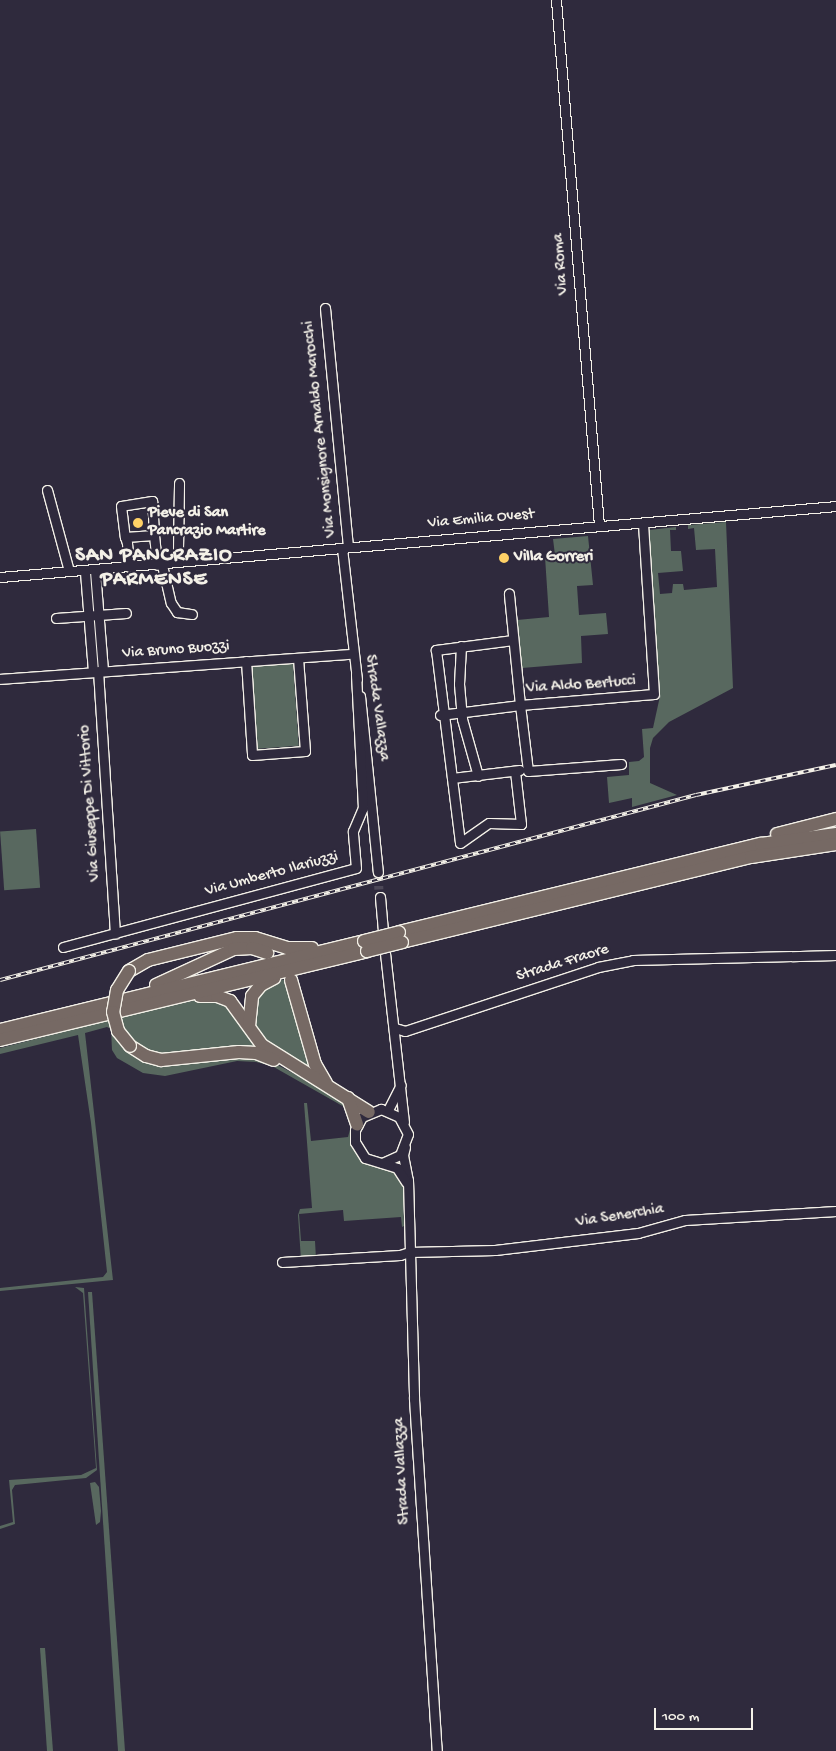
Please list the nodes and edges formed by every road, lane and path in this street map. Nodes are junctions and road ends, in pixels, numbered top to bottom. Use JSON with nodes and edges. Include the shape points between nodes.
{"nodes":[{"id":1,"x":556,"y":0,"type":"edge"},
{"id":2,"x":325,"y":308,"type":"dead end"},
{"id":3,"x":179,"y":483,"type":"dead end"},
{"id":4,"x":47,"y":490,"type":"dead end"},
{"id":5,"x":836,"y":506,"type":"edge"},
{"id":6,"x":643,"y":523,"type":"junction"},
{"id":7,"x":598,"y":525,"type":"junction"},
{"id":8,"x":154,"y":535,"type":"junction"},
{"id":9,"x":126,"y":540,"type":"junction"},
{"id":10,"x":345,"y":547,"type":"junction"},
{"id":11,"x":178,"y":549,"type":"dead end"},
{"id":12,"x":159,"y":565,"type":"junction"},
{"id":13,"x":129,"y":567,"type":"junction"},
{"id":14,"x":69,"y":571,"type":"junction"},
{"id":15,"x":95,"y":571,"type":"junction"},
{"id":16,"x":85,"y":572,"type":"junction"},
{"id":17,"x":0,"y":577,"type":"edge"},
{"id":18,"x":509,"y":594,"type":"dead end"},
{"id":19,"x":126,"y":613,"type":"dead end"},
{"id":20,"x":192,"y":614,"type":"dead end"},
{"id":21,"x":99,"y":615,"type":"junction"},
{"id":22,"x":89,"y":616,"type":"junction"},
{"id":23,"x":56,"y":618,"type":"dead end"},
{"id":24,"x":513,"y":640,"type":"junction"},
{"id":25,"x":461,"y":646,"type":"junction"},
{"id":26,"x":353,"y":654,"type":"junction"},
{"id":27,"x":298,"y":658,"type":"junction"},
{"id":28,"x":246,"y":662,"type":"junction"},
{"id":29,"x":98,"y":671,"type":"junction"},
{"id":30,"x":356,"y":674,"type":"junction"},
{"id":31,"x":0,"y":679,"type":"edge"},
{"id":32,"x":520,"y":705,"type":"junction"},
{"id":33,"x":462,"y":712,"type":"junction"},
{"id":34,"x":441,"y":715,"type":"junction"},
{"id":35,"x":621,"y":764,"type":"dead end"},
{"id":36,"x":528,"y":769,"type":"junction"},
{"id":37,"x":515,"y":771,"type":"junction"},
{"id":38,"x":478,"y":776,"type":"junction"},
{"id":39,"x":452,"y":778,"type":"junction"},
{"id":40,"x":836,"y":819,"type":"edge"},
{"id":41,"x":836,"y":834,"type":"edge"},
{"id":42,"x":836,"y":844,"type":"edge"},
{"id":43,"x":684,"y":862,"type":"junction"},
{"id":44,"x":378,"y":872,"type":"tunnel mouth"},
{"id":45,"x":380,"y":893,"type":"tunnel mouth"},
{"id":46,"x":383,"y":929,"type":"dead end"},
{"id":47,"x":115,"y":933,"type":"junction"},
{"id":48,"x":400,"y":937,"type":"junction"},
{"id":49,"x":365,"y":946,"type":"junction"},
{"id":50,"x":63,"y":947,"type":"dead end"},
{"id":51,"x":268,"y":953,"type":"dead end"},
{"id":52,"x":385,"y":954,"type":"dead end"},
{"id":53,"x":836,"y":955,"type":"edge"},
{"id":54,"x":343,"y":956,"type":"junction"},
{"id":55,"x":291,"y":980,"type":"dead end"},
{"id":56,"x":129,"y":998,"type":"junction"},
{"id":57,"x":98,"y":1016,"type":"junction"},
{"id":58,"x":249,"y":1026,"type":"junction"},
{"id":59,"x":395,"y":1028,"type":"junction"},
{"id":60,"x":0,"y":1030,"type":"edge"},
{"id":61,"x":0,"y":1040,"type":"edge"},
{"id":62,"x":401,"y":1084,"type":"junction"},
{"id":63,"x":331,"y":1088,"type":"junction"},
{"id":64,"x":348,"y":1098,"type":"junction"},
{"id":65,"x":388,"y":1110,"type":"junction"},
{"id":66,"x":369,"y":1112,"type":"junction"},
{"id":67,"x":404,"y":1122,"type":"junction"},
{"id":68,"x":357,"y":1124,"type":"junction"},
{"id":69,"x":405,"y":1147,"type":"junction"},
{"id":70,"x":382,"y":1163,"type":"junction"},
{"id":71,"x":408,"y":1188,"type":"junction"},
{"id":72,"x":836,"y":1211,"type":"edge"},
{"id":73,"x":409,"y":1252,"type":"junction"},
{"id":74,"x":282,"y":1262,"type":"dead end"},
{"id":75,"x":437,"y":1751,"type":"edge"}],
"edges":[{"from":1,"to":7,"type":"street","name":"Via Roma"},
{"from":2,"to":10,"type":"street","name":"Via Monsignore Arnaldo Marocchi","via":[[345,512]]},
{"from":3,"to":11,"type":"street"},
{"from":4,"to":14,"type":"street"},
{"from":5,"to":6,"type":"street","name":"Via Emilia Ovest"},
{"from":6,"to":7,"type":"street","name":"Via Emilia Ovest"},
{"from":6,"to":32,"type":"street","name":"Via Aldo Bertucci","via":[[654,694]]},
{"from":7,"to":10,"type":"street","name":"Via Emilia Ovest"},
{"from":8,"to":9,"type":"street"},
{"from":8,"to":9,"type":"street","via":[[150,500],[121,506]]},
{"from":8,"to":12,"type":"street"},
{"from":9,"to":13,"type":"street"},
{"from":10,"to":12,"type":"street","name":"Via Emilia Ovest"},
{"from":10,"to":26,"type":"street","name":"Strada Vallazza"},
{"from":12,"to":13,"type":"street","name":"Via Emilia Ovest"},
{"from":12,"to":20,"type":"street","via":[[177,612]]},
{"from":13,"to":15,"type":"street","name":"Via Emilia Ovest"},
{"from":14,"to":16,"type":"street","name":"Via Emilia Ovest"},
{"from":14,"to":17,"type":"street","name":"Via Emilia Ovest"},
{"from":15,"to":16,"type":"street","name":"Via Emilia Ovest"},
{"from":15,"to":21,"type":"street"},
{"from":16,"to":22,"type":"street"},
{"from":18,"to":24,"type":"street"},
{"from":19,"to":21,"type":"street"},
{"from":21,"to":22,"type":"street"},
{"from":21,"to":29,"type":"street"},
{"from":22,"to":23,"type":"street"},
{"from":22,"to":29,"type":"street"},
{"from":24,"to":25,"type":"street"},
{"from":24,"to":32,"type":"street"},
{"from":25,"to":33,"type":"street"},
{"from":25,"to":34,"type":"street","via":[[436,650]]},
{"from":26,"to":27,"type":"street","name":"Via Bruno Buozzi"},
{"from":26,"to":30,"type":"street","name":"Strada Vallazza"},
{"from":27,"to":28,"type":"street","name":"Via Bruno Buozzi"},
{"from":27,"to":28,"type":"street","via":[[304,751],[252,755]]},
{"from":28,"to":29,"type":"street","name":"Via Bruno Buozzi"},
{"from":29,"to":31,"type":"street","name":"Via Bruno Buozzi"},
{"from":29,"to":47,"type":"street","name":"Via Giuseppe Di Vittorio"},
{"from":30,"to":44,"type":"street","name":"Strada Vallazza","via":[[367,741]]},
{"from":30,"to":47,"type":"street","name":"Via Umberto Ilariuzzi","via":[[363,808],[353,830],[356,868]]},
{"from":32,"to":33,"type":"street"},
{"from":32,"to":36,"type":"street","name":"Via Aldo Bertucci"},
{"from":33,"to":34,"type":"street"},
{"from":33,"to":38,"type":"street"},
{"from":34,"to":39,"type":"street"},
{"from":35,"to":36,"type":"street"},
{"from":36,"to":37,"type":"street"},
{"from":37,"to":38,"type":"street"},
{"from":37,"to":39,"type":"street","via":[[520,824],[489,823],[460,842]]},
{"from":38,"to":39,"type":"street"},
{"from":40,"to":43,"type":"highway","via":[[717,848]]},
{"from":41,"to":43,"type":"highway","via":[[775,841]]},
{"from":42,"to":48,"type":"highway","via":[[751,857]]},
{"from":43,"to":48,"type":"highway"},
{"from":45,"to":46,"type":"street"},
{"from":47,"to":50,"type":"street","name":"Via Umberto Ilariuzzi"},
{"from":48,"to":49,"type":"highway","bridge":true},
{"from":49,"to":54,"type":"highway"},
{"from":49,"to":56,"type":"highway"},
{"from":49,"to":63,"type":"highway","bridge":true,"via":[[296,949],[255,938],[237,938],[148,960],[129,971],[116,990],[113,1012],[118,1031],[142,1055],[161,1060],[235,1052],[256,1053]]},
{"from":51,"to":56,"type":"highway","via":[[247,948],[229,951]]},
{"from":52,"to":59,"type":"street","name":"Strada Vallazza"},
{"from":53,"to":59,"type":"street","name":"Strada Fraore","via":[[633,960],[598,967],[405,1031]]},
{"from":54,"to":57,"type":"highway"},
{"from":54,"to":58,"type":"highway","via":[[263,983],[251,998]]},
{"from":55,"to":63,"type":"highway","via":[[314,1064]]},
{"from":56,"to":60,"type":"highway"},
{"from":57,"to":58,"type":"highway","via":[[209,995],[233,1003]]},
{"from":57,"to":61,"type":"highway"},
{"from":58,"to":63,"type":"highway","via":[[262,1045]]},
{"from":59,"to":62,"type":"street","name":"Strada Vallazza"},
{"from":62,"to":65,"type":"street"},
{"from":62,"to":67,"type":"street","name":"Strada Vallazza"},
{"from":63,"to":64,"type":"highway"},
{"from":64,"to":66,"type":"highway"},
{"from":64,"to":68,"type":"highway"},
{"from":65,"to":66,"type":"street"},
{"from":65,"to":67,"type":"street"},
{"from":66,"to":68,"type":"street"},
{"from":67,"to":69,"type":"street","name":"Strada Vallazza","via":[[408,1134]]},
{"from":68,"to":70,"type":"street","via":[[355,1142],[360,1153],[370,1161]]},
{"from":69,"to":70,"type":"street","via":[[396,1158]]},
{"from":69,"to":71,"type":"street","name":"Strada Vallazza","via":[[403,1155]]},
{"from":70,"to":71,"type":"street","via":[[397,1168]]},
{"from":71,"to":73,"type":"street","name":"Strada Vallazza"},
{"from":72,"to":73,"type":"street","name":"Via Senerchia","via":[[685,1220],[638,1233],[495,1250]]},
{"from":73,"to":74,"type":"street","name":"Via Senerchia"},
{"from":73,"to":75,"type":"street","name":"Strada Vallazza","via":[[415,1408]]}]}
